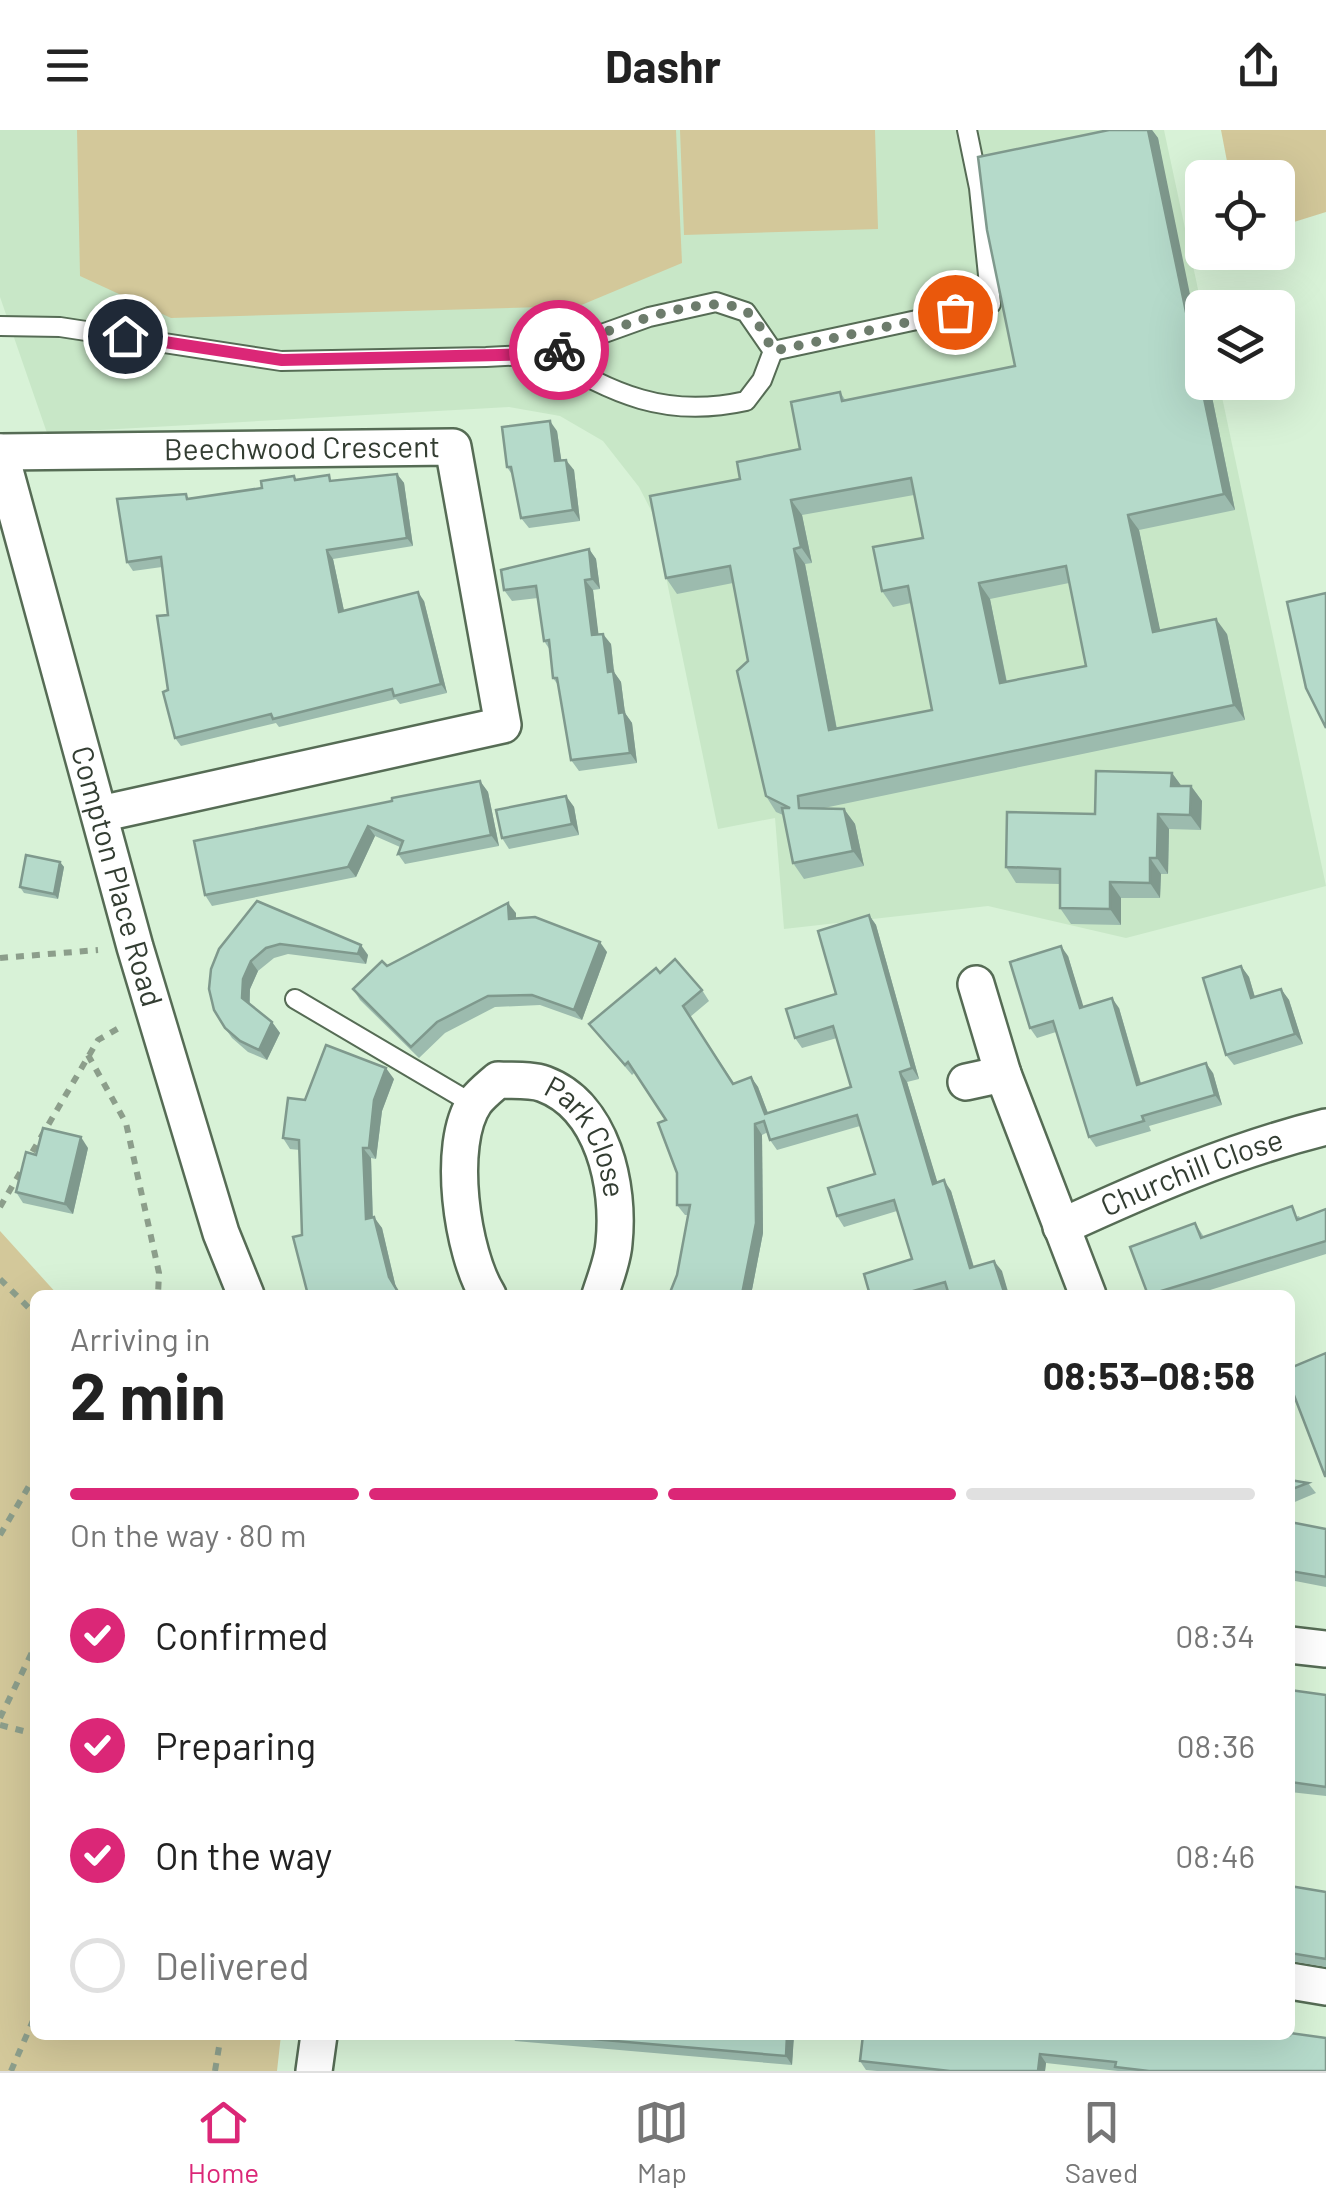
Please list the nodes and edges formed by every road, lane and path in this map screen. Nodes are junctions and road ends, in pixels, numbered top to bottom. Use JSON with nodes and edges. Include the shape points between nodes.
{"nodes":[{"id":1,"x":967,"y":130,"type":"edge"},
{"id":2,"x":0,"y":326,"type":"edge"},
{"id":3,"x":773,"y":351,"type":"junction"},
{"id":4,"x":546,"y":354,"type":"junction"},
{"id":5,"x":0,"y":452,"type":"edge"},
{"id":6,"x":100,"y":814,"type":"junction"},
{"id":7,"x":135,"y":947,"type":"junction"},
{"id":8,"x":0,"y":958,"type":"edge"},
{"id":9,"x":976,"y":984,"type":"dead end"},
{"id":10,"x":295,"y":999,"type":"dead end"},
{"id":11,"x":154,"y":1008,"type":"junction"},
{"id":12,"x":88,"y":1056,"type":"junction"},
{"id":13,"x":1003,"y":1074,"type":"junction"},
{"id":14,"x":966,"y":1082,"type":"dead end"},
{"id":15,"x":474,"y":1104,"type":"junction"},
{"id":16,"x":1326,"y":1128,"type":"edge"},
{"id":17,"x":0,"y":1207,"type":"edge"},
{"id":18,"x":1061,"y":1227,"type":"junction"},
{"id":19,"x":0,"y":1279,"type":"edge"},
{"id":20,"x":158,"y":1290,"type":"edge"},
{"id":21,"x":244,"y":1290,"type":"edge"},
{"id":22,"x":485,"y":1290,"type":"edge"},
{"id":23,"x":601,"y":1290,"type":"edge"},
{"id":24,"x":1086,"y":1290,"type":"edge"},
{"id":25,"x":30,"y":1309,"type":"edge"},
{"id":26,"x":30,"y":1487,"type":"edge"},
{"id":27,"x":0,"y":1535,"type":"edge"},
{"id":28,"x":1295,"y":1646,"type":"edge"},
{"id":29,"x":1326,"y":1649,"type":"edge"},
{"id":30,"x":30,"y":1657,"type":"edge"},
{"id":31,"x":0,"y":1721,"type":"edge"},
{"id":32,"x":30,"y":1732,"type":"edge"},
{"id":33,"x":1295,"y":1982,"type":"edge"},
{"id":34,"x":1326,"y":1987,"type":"edge"},
{"id":35,"x":30,"y":2027,"type":"edge"},
{"id":36,"x":221,"y":2040,"type":"edge"},
{"id":37,"x":318,"y":2040,"type":"edge"},
{"id":38,"x":11,"y":2071,"type":"edge"},
{"id":39,"x":215,"y":2071,"type":"edge"},
{"id":40,"x":314,"y":2071,"type":"edge"}],
"edges":[{"from":1,"to":3,"type":"lane","via":[[991,304]]},
{"from":2,"to":4,"type":"lane","via":[[60,326],[282,360]]},
{"from":3,"to":4,"type":"lane","via":[[746,312],[716,302]]},
{"from":3,"to":4,"type":"lane","via":[[746,401],[693,409],[604,388]]},
{"from":5,"to":6,"type":"street","name":"Compton Place Road"},
{"from":5,"to":6,"type":"street","name":"Beechwood Crescent","via":[[453,447],[503,725]]},
{"from":6,"to":7,"type":"street","name":"Compton Place Road"},
{"from":7,"to":8,"type":"path"},
{"from":7,"to":11,"type":"street","name":"Compton Place Road"},
{"from":9,"to":13,"type":"street"},
{"from":10,"to":15,"type":"lane"},
{"from":11,"to":12,"type":"path","via":[[98,1040]]},
{"from":11,"to":21,"type":"street","name":"Compton Place Road"},
{"from":12,"to":17,"type":"path"},
{"from":12,"to":20,"type":"path","via":[[126,1123]]},
{"from":13,"to":14,"type":"street"},
{"from":13,"to":18,"type":"street"},
{"from":15,"to":22,"type":"street","via":[[459,1150],[465,1230]]},
{"from":15,"to":23,"type":"street","name":"Park Close","via":[[498,1080],[542,1083],[577,1104],[614,1180],[614,1245]]},
{"from":16,"to":18,"type":"street","name":"Churchill Close","via":[[1162,1180]]},
{"from":18,"to":24,"type":"street"},
{"from":19,"to":25,"type":"path"},
{"from":26,"to":27,"type":"path"},
{"from":28,"to":29,"type":"street"},
{"from":30,"to":31,"type":"path"},
{"from":31,"to":32,"type":"path"},
{"from":33,"to":34,"type":"street"},
{"from":35,"to":38,"type":"path"},
{"from":36,"to":39,"type":"path"},
{"from":37,"to":40,"type":"street"}]}
